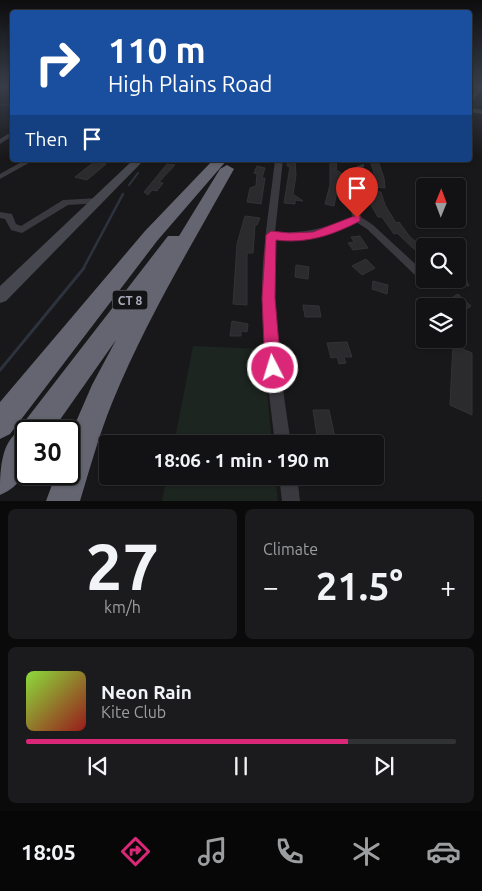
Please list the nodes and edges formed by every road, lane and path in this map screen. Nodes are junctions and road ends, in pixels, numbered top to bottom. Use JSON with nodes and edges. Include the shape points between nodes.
{"nodes":[{"id":1,"x":10,"y":135,"type":"dead end"},
{"id":2,"x":0,"y":142,"type":"edge"},
{"id":3,"x":26,"y":162,"type":"edge"},
{"id":4,"x":137,"y":162,"type":"edge"},
{"id":5,"x":279,"y":162,"type":"edge"},
{"id":6,"x":227,"y":163,"type":"edge"},
{"id":7,"x":361,"y":166,"type":"dead end"},
{"id":8,"x":0,"y":177,"type":"edge"},
{"id":9,"x":98,"y":202,"type":"junction"},
{"id":10,"x":0,"y":215,"type":"edge"},
{"id":11,"x":357,"y":218,"type":"junction"},
{"id":12,"x":271,"y":235,"type":"junction"},
{"id":13,"x":416,"y":269,"type":"edge"},
{"id":14,"x":0,"y":296,"type":"edge"},
{"id":15,"x":42,"y":420,"type":"edge"},
{"id":16,"x":0,"y":424,"type":"edge"},
{"id":17,"x":283,"y":435,"type":"edge"},
{"id":18,"x":15,"y":458,"type":"edge"},
{"id":19,"x":0,"y":479,"type":"edge"},
{"id":20,"x":289,"y":485,"type":"edge"},
{"id":21,"x":63,"y":501,"type":"edge"},
{"id":22,"x":292,"y":501,"type":"edge"}],
"edges":[{"from":1,"to":2,"type":"street"},
{"from":3,"to":8,"type":"street"},
{"from":4,"to":9,"type":"main road"},
{"from":5,"to":12,"type":"street"},
{"from":6,"to":15,"type":"highway","number":"CT 8"},
{"from":6,"to":16,"type":"highway","number":"CT 8","via":[[151,236]]},
{"from":6,"to":21,"type":"highway","via":[[112,376],[87,429]]},
{"from":7,"to":11,"type":"street","via":[[355,209]]},
{"from":9,"to":10,"type":"street","via":[[66,202],[22,230],[11,226],[9,216]]},
{"from":9,"to":14,"type":"main road"},
{"from":11,"to":12,"type":"street","via":[[313,236]]},
{"from":11,"to":13,"type":"street"},
{"from":12,"to":17,"type":"street","via":[[268,313]]},
{"from":18,"to":19,"type":"highway"},
{"from":20,"to":22,"type":"street"}]}
